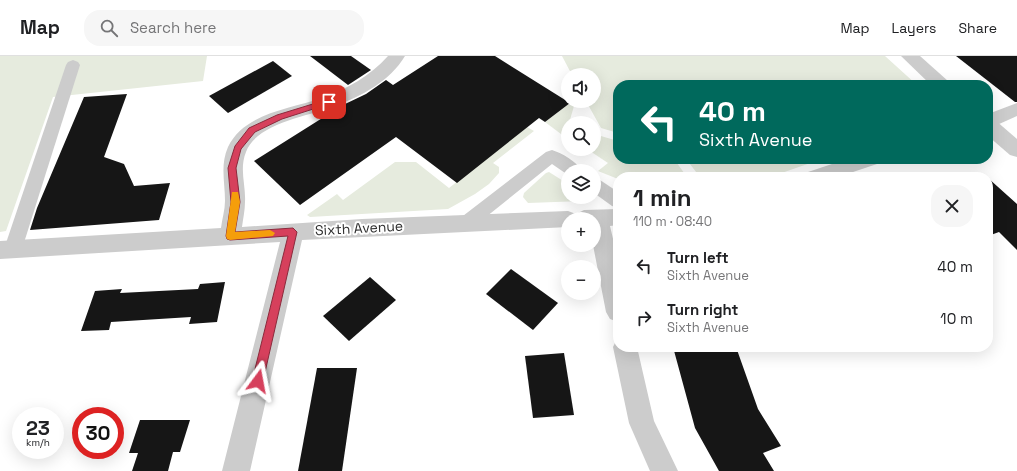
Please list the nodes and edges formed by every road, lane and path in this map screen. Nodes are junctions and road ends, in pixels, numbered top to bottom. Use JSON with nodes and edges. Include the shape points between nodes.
{"nodes":[{"id":1,"x":397,"y":56,"type":"edge"},
{"id":2,"x":909,"y":56,"type":"edge"},
{"id":3,"x":73,"y":65,"type":"dead end"},
{"id":4,"x":936,"y":80,"type":"edge"},
{"id":5,"x":1017,"y":109,"type":"edge"},
{"id":6,"x":993,"y":120,"type":"edge"},
{"id":7,"x":993,"y":129,"type":"edge"},
{"id":8,"x":1017,"y":150,"type":"edge"},
{"id":9,"x":564,"y":164,"type":"edge"},
{"id":10,"x":855,"y":164,"type":"edge"},
{"id":11,"x":830,"y":172,"type":"edge"},
{"id":12,"x":601,"y":190,"type":"edge"},
{"id":13,"x":613,"y":198,"type":"edge"},
{"id":14,"x":608,"y":217,"type":"edge"},
{"id":15,"x":561,"y":219,"type":"edge"},
{"id":16,"x":464,"y":224,"type":"junction"},
{"id":17,"x":293,"y":232,"type":"junction"},
{"id":18,"x":230,"y":236,"type":"junction"},
{"id":19,"x":6,"y":249,"type":"edge"},
{"id":20,"x":613,"y":264,"type":"edge"},
{"id":21,"x":626,"y":352,"type":"edge"},
{"id":22,"x":236,"y":471,"type":"edge"},
{"id":23,"x":664,"y":471,"type":"edge"}],
"edges":[{"from":1,"to":18,"type":"street","via":[[384,71],[360,88],[252,130],[238,148],[232,168],[235,202]]},
{"from":2,"to":4,"type":"street"},
{"from":3,"to":19,"type":"lane"},
{"from":5,"to":6,"type":"street"},
{"from":7,"to":8,"type":"street"},
{"from":9,"to":16,"type":"lane","via":[[552,156]]},
{"from":10,"to":11,"type":"street"},
{"from":12,"to":13,"type":"lane"},
{"from":14,"to":20,"type":"street"},
{"from":15,"to":16,"type":"street","name":"Sixth Avenue"},
{"from":16,"to":17,"type":"street","name":"Sixth Avenue"},
{"from":17,"to":18,"type":"street","name":"Sixth Avenue"},
{"from":17,"to":22,"type":"street"},
{"from":18,"to":19,"type":"street","name":"Sixth Avenue"},
{"from":21,"to":23,"type":"street","via":[[642,424]]}]}
